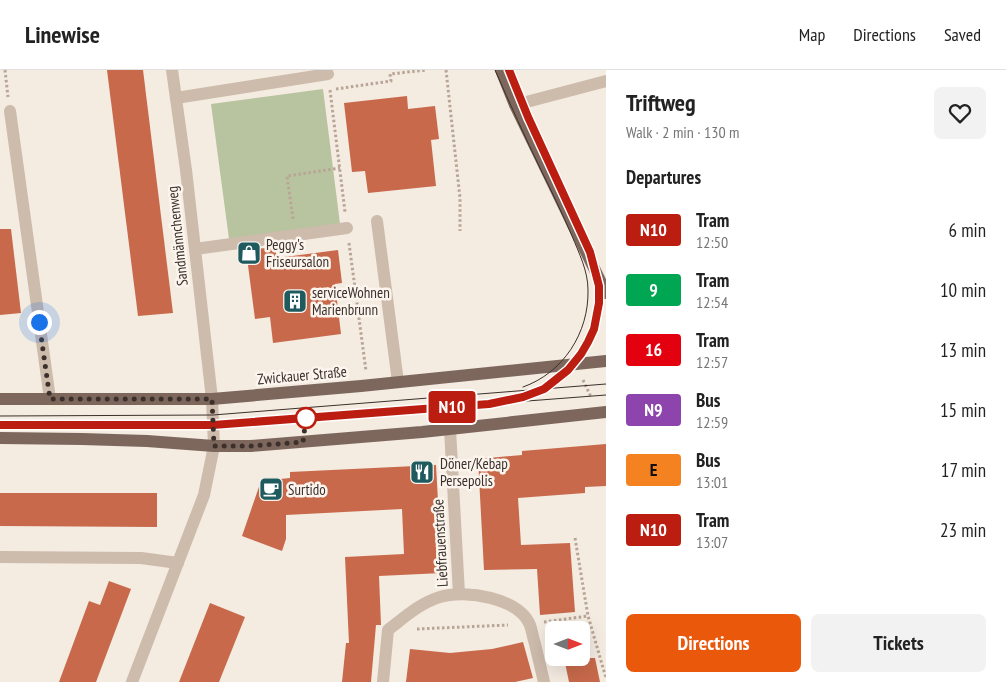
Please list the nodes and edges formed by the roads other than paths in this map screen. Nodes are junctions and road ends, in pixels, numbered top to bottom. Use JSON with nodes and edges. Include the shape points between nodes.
{"nodes":[{"id":1,"x":172,"y":70,"type":"edge"},
{"id":2,"x":501,"y":70,"type":"edge"},
{"id":3,"x":328,"y":74,"type":"dead end"},
{"id":4,"x":606,"y":81,"type":"edge"},
{"id":5,"x":176,"y":98,"type":"junction"},
{"id":6,"x":515,"y":105,"type":"junction"},
{"id":7,"x":10,"y":112,"type":"road end"},
{"id":8,"x":377,"y":220,"type":"dead end"},
{"id":9,"x":347,"y":228,"type":"dead end"},
{"id":10,"x":195,"y":248,"type":"junction"},
{"id":11,"x":606,"y":293,"type":"edge"},
{"id":12,"x":606,"y":361,"type":"edge"},
{"id":13,"x":398,"y":382,"type":"junction"},
{"id":14,"x":0,"y":399,"type":"edge"},
{"id":15,"x":50,"y":399,"type":"junction"},
{"id":16,"x":212,"y":399,"type":"junction"},
{"id":17,"x":606,"y":412,"type":"edge"},
{"id":18,"x":450,"y":429,"type":"junction"},
{"id":19,"x":0,"y":438,"type":"edge"},
{"id":20,"x":214,"y":446,"type":"junction"},
{"id":21,"x":0,"y":558,"type":"edge"},
{"id":22,"x":178,"y":563,"type":"junction"},
{"id":23,"x":459,"y":594,"type":"junction"},
{"id":24,"x":132,"y":682,"type":"edge"},
{"id":25,"x":383,"y":682,"type":"edge"},
{"id":26,"x":544,"y":682,"type":"edge"}],
"edges":[{"from":1,"to":5,"type":"street","name":"Sandmännchenweg"},
{"from":2,"to":6,"type":"main road"},
{"from":3,"to":5,"type":"street"},
{"from":4,"to":6,"type":"street"},
{"from":5,"to":10,"type":"street","name":"Sandmännchenweg"},
{"from":6,"to":11,"type":"main road"},
{"from":7,"to":15,"type":"street"},
{"from":8,"to":13,"type":"street"},
{"from":9,"to":10,"type":"street"},
{"from":10,"to":16,"type":"street","name":"Sandmännchenweg"},
{"from":12,"to":13,"type":"main road","name":"Zwickauer Straße"},
{"from":13,"to":16,"type":"main road","name":"Zwickauer Straße"},
{"from":14,"to":15,"type":"main road","name":"Zwickauer Straße"},
{"from":15,"to":16,"type":"main road","name":"Zwickauer Straße"},
{"from":16,"to":20,"type":"street","name":"Sandmännchenweg"},
{"from":17,"to":18,"type":"main road"},
{"from":18,"to":20,"type":"main road","via":[[250,446]]},
{"from":18,"to":23,"type":"street","name":"Liebfrauenstraße"},
{"from":19,"to":20,"type":"main road","via":[[100,439]]},
{"from":20,"to":22,"type":"street","name":"Sandmännchenweg","via":[[204,495]]},
{"from":21,"to":22,"type":"street","via":[[141,558]]},
{"from":22,"to":24,"type":"street","name":"Sandmännchenweg"},
{"from":23,"to":25,"type":"street","via":[[441,596],[418,606],[388,630]]},
{"from":23,"to":26,"type":"street","via":[[490,597],[520,612],[530,624]]}]}
